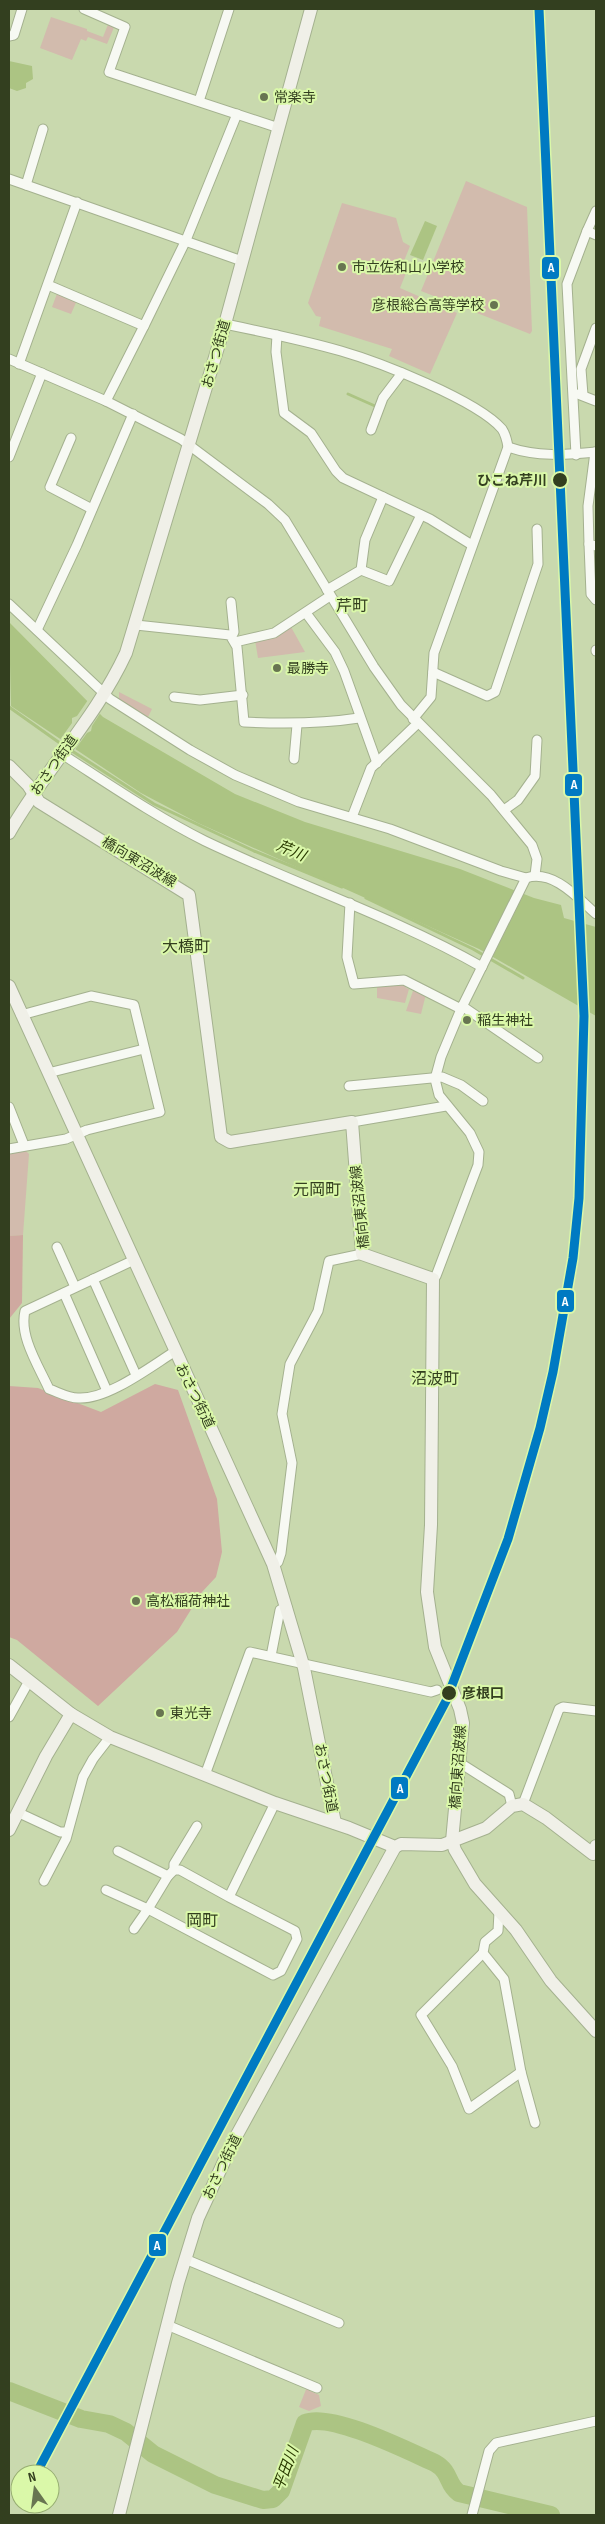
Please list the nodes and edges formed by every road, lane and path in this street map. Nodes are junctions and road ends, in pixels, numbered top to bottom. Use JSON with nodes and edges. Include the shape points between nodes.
{"nodes":[{"id":1,"x":22,"y":9,"type":"edge"},
{"id":2,"x":84,"y":9,"type":"edge"},
{"id":3,"x":229,"y":9,"type":"edge"},
{"id":4,"x":311,"y":9,"type":"edge"},
{"id":5,"x":97,"y":11,"type":"edge"},
{"id":6,"x":9,"y":36,"type":"edge"},
{"id":7,"x":199,"y":101,"type":"junction"},
{"id":8,"x":237,"y":114,"type":"junction"},
{"id":9,"x":279,"y":128,"type":"junction"},
{"id":10,"x":43,"y":129,"type":"dead end"},
{"id":11,"x":9,"y":179,"type":"edge"},
{"id":12,"x":26,"y":185,"type":"junction"},
{"id":13,"x":77,"y":202,"type":"junction"},
{"id":14,"x":596,"y":210,"type":"edge"},
{"id":15,"x":587,"y":231,"type":"junction"},
{"id":16,"x":596,"y":235,"type":"edge"},
{"id":17,"x":186,"y":240,"type":"junction"},
{"id":18,"x":242,"y":261,"type":"junction"},
{"id":19,"x":48,"y":285,"type":"junction"},
{"id":20,"x":225,"y":324,"type":"junction"},
{"id":21,"x":144,"y":326,"type":"junction"},
{"id":22,"x":596,"y":328,"type":"edge"},
{"id":23,"x":276,"y":335,"type":"junction"},
{"id":24,"x":9,"y":360,"type":"edge"},
{"id":25,"x":19,"y":364,"type":"junction"},
{"id":26,"x":42,"y":373,"type":"junction"},
{"id":27,"x":402,"y":373,"type":"junction"},
{"id":28,"x":573,"y":393,"type":"junction"},
{"id":29,"x":583,"y":395,"type":"junction"},
{"id":30,"x":106,"y":401,"type":"junction"},
{"id":31,"x":596,"y":401,"type":"edge"},
{"id":32,"x":134,"y":414,"type":"junction"},
{"id":33,"x":371,"y":430,"type":"dead end"},
{"id":34,"x":70,"y":438,"type":"dead end"},
{"id":35,"x":190,"y":444,"type":"junction"},
{"id":36,"x":508,"y":447,"type":"junction"},
{"id":37,"x":595,"y":452,"type":"edge"},
{"id":38,"x":576,"y":455,"type":"junction"},
{"id":39,"x":9,"y":457,"type":"edge"},
{"id":40,"x":384,"y":497,"type":"junction"},
{"id":41,"x":593,"y":497,"type":"edge"},
{"id":42,"x":92,"y":509,"type":"junction"},
{"id":43,"x":420,"y":515,"type":"junction"},
{"id":44,"x":537,"y":529,"type":"dead end"},
{"id":45,"x":472,"y":545,"type":"junction"},
{"id":46,"x":593,"y":545,"type":"edge"},
{"id":47,"x":361,"y":570,"type":"junction"},
{"id":48,"x":329,"y":593,"type":"junction"},
{"id":49,"x":596,"y":600,"type":"edge"},
{"id":50,"x":231,"y":602,"type":"dead end"},
{"id":51,"x":9,"y":604,"type":"edge"},
{"id":52,"x":306,"y":613,"type":"junction"},
{"id":53,"x":136,"y":625,"type":"junction"},
{"id":54,"x":37,"y":630,"type":"junction"},
{"id":55,"x":233,"y":639,"type":"junction"},
{"id":56,"x":433,"y":672,"type":"junction"},
{"id":57,"x":243,"y":695,"type":"junction"},
{"id":58,"x":102,"y":696,"type":"junction"},
{"id":59,"x":174,"y":696,"type":"dead end"},
{"id":60,"x":360,"y":718,"type":"junction"},
{"id":61,"x":415,"y":721,"type":"junction"},
{"id":62,"x":297,"y":725,"type":"junction"},
{"id":63,"x":537,"y":740,"type":"dead end"},
{"id":64,"x":66,"y":755,"type":"junction"},
{"id":65,"x":294,"y":759,"type":"dead end"},
{"id":66,"x":377,"y":763,"type":"junction"},
{"id":67,"x":9,"y":766,"type":"edge"},
{"id":68,"x":33,"y":794,"type":"junction"},
{"id":69,"x":504,"y":810,"type":"junction"},
{"id":70,"x":352,"y":817,"type":"junction"},
{"id":71,"x":9,"y":833,"type":"edge"},
{"id":72,"x":527,"y":879,"type":"junction"},
{"id":73,"x":350,"y":903,"type":"junction"},
{"id":74,"x":596,"y":914,"type":"edge"},
{"id":75,"x":484,"y":963,"type":"junction"},
{"id":76,"x":9,"y":987,"type":"edge"},
{"id":77,"x":462,"y":1008,"type":"junction"},
{"id":78,"x":22,"y":1015,"type":"junction"},
{"id":79,"x":144,"y":1049,"type":"junction"},
{"id":80,"x":538,"y":1058,"type":"dead end"},
{"id":81,"x":48,"y":1073,"type":"junction"},
{"id":82,"x":435,"y":1079,"type":"junction"},
{"id":83,"x":349,"y":1086,"type":"dead end"},
{"id":84,"x":483,"y":1101,"type":"dead end"},
{"id":85,"x":446,"y":1106,"type":"junction"},
{"id":86,"x":9,"y":1107,"type":"edge"},
{"id":87,"x":352,"y":1122,"type":"junction"},
{"id":88,"x":76,"y":1134,"type":"junction"},
{"id":89,"x":24,"y":1145,"type":"junction"},
{"id":90,"x":9,"y":1149,"type":"edge"},
{"id":91,"x":57,"y":1247,"type":"dead end"},
{"id":92,"x":362,"y":1254,"type":"junction"},
{"id":93,"x":132,"y":1261,"type":"junction"},
{"id":94,"x":93,"y":1279,"type":"junction"},
{"id":95,"x":433,"y":1279,"type":"junction"},
{"id":96,"x":75,"y":1287,"type":"junction"},
{"id":97,"x":64,"y":1293,"type":"junction"},
{"id":98,"x":174,"y":1352,"type":"junction"},
{"id":99,"x":136,"y":1375,"type":"junction"},
{"id":100,"x":107,"y":1390,"type":"junction"},
{"id":101,"x":273,"y":1564,"type":"junction"},
{"id":102,"x":287,"y":1607,"type":"junction"},
{"id":103,"x":271,"y":1656,"type":"junction"},
{"id":104,"x":9,"y":1665,"type":"edge"},
{"id":105,"x":303,"y":1665,"type":"junction"},
{"id":106,"x":30,"y":1681,"type":"junction"},
{"id":107,"x":437,"y":1690,"type":"dead end"},
{"id":108,"x":596,"y":1711,"type":"edge"},
{"id":109,"x":71,"y":1714,"type":"junction"},
{"id":110,"x":9,"y":1717,"type":"edge"},
{"id":111,"x":110,"y":1736,"type":"junction"},
{"id":112,"x":460,"y":1763,"type":"junction"},
{"id":113,"x":205,"y":1775,"type":"junction"},
{"id":114,"x":275,"y":1803,"type":"junction"},
{"id":115,"x":517,"y":1805,"type":"junction"},
{"id":116,"x":17,"y":1812,"type":"junction"},
{"id":117,"x":335,"y":1823,"type":"junction"},
{"id":118,"x":197,"y":1826,"type":"dead end"},
{"id":119,"x":9,"y":1830,"type":"edge"},
{"id":120,"x":67,"y":1832,"type":"junction"},
{"id":121,"x":452,"y":1841,"type":"junction"},
{"id":122,"x":394,"y":1847,"type":"junction"},
{"id":123,"x":118,"y":1851,"type":"dead end"},
{"id":124,"x":595,"y":1852,"type":"edge"},
{"id":125,"x":171,"y":1873,"type":"junction"},
{"id":126,"x":44,"y":1881,"type":"dead end"},
{"id":127,"x":106,"y":1890,"type":"dead end"},
{"id":128,"x":230,"y":1897,"type":"junction"},
{"id":129,"x":148,"y":1909,"type":"junction"},
{"id":130,"x":499,"y":1912,"type":"junction"},
{"id":131,"x":134,"y":1929,"type":"dead end"},
{"id":132,"x":483,"y":1953,"type":"junction"},
{"id":133,"x":596,"y":2031,"type":"edge"},
{"id":134,"x":521,"y":2072,"type":"junction"},
{"id":135,"x":535,"y":2123,"type":"dead end"},
{"id":136,"x":185,"y":2259,"type":"junction"},
{"id":137,"x":339,"y":2323,"type":"dead end"},
{"id":138,"x":167,"y":2325,"type":"junction"},
{"id":139,"x":317,"y":2388,"type":"dead end"},
{"id":140,"x":596,"y":2421,"type":"edge"},
{"id":141,"x":119,"y":2515,"type":"edge"},
{"id":142,"x":472,"y":2515,"type":"edge"}],
"edges":[{"from":1,"to":6,"type":"street","via":[[14,34]]},
{"from":2,"to":5,"type":"street"},
{"from":3,"to":7,"type":"street"},
{"from":4,"to":9,"type":"street","name":"おさつ街道"},
{"from":5,"to":7,"type":"street","via":[[125,27],[109,72]]},
{"from":7,"to":8,"type":"street"},
{"from":8,"to":9,"type":"street"},
{"from":8,"to":17,"type":"street"},
{"from":9,"to":18,"type":"street","name":"おさつ街道"},
{"from":10,"to":12,"type":"street"},
{"from":11,"to":12,"type":"street"},
{"from":12,"to":13,"type":"street"},
{"from":13,"to":17,"type":"street"},
{"from":13,"to":19,"type":"street"},
{"from":14,"to":15,"type":"street"},
{"from":15,"to":16,"type":"street"},
{"from":15,"to":28,"type":"street","via":[[567,284]]},
{"from":17,"to":18,"type":"street"},
{"from":17,"to":21,"type":"street"},
{"from":18,"to":20,"type":"street","name":"おさつ街道"},
{"from":19,"to":21,"type":"street"},
{"from":19,"to":25,"type":"street"},
{"from":20,"to":23,"type":"street"},
{"from":20,"to":35,"type":"street","name":"おさつ街道"},
{"from":21,"to":30,"type":"street"},
{"from":22,"to":29,"type":"street","via":[[581,369]]},
{"from":23,"to":27,"type":"street","via":[[342,351]]},
{"from":23,"to":40,"type":"street","via":[[284,413],[311,433],[344,478]]},
{"from":24,"to":25,"type":"street"},
{"from":25,"to":26,"type":"street"},
{"from":26,"to":30,"type":"street"},
{"from":26,"to":39,"type":"street"},
{"from":27,"to":33,"type":"street","via":[[384,398]]},
{"from":27,"to":36,"type":"street","via":[[482,412],[502,430]]},
{"from":28,"to":29,"type":"street"},
{"from":28,"to":38,"type":"street"},
{"from":29,"to":31,"type":"street"},
{"from":30,"to":32,"type":"street"},
{"from":32,"to":35,"type":"street"},
{"from":32,"to":42,"type":"street"},
{"from":34,"to":42,"type":"street","via":[[50,487]]},
{"from":35,"to":48,"type":"street","via":[[285,520]]},
{"from":35,"to":53,"type":"street","name":"おさつ街道"},
{"from":36,"to":38,"type":"street","via":[[522,452]]},
{"from":36,"to":45,"type":"street"},
{"from":37,"to":38,"type":"street"},
{"from":37,"to":41,"type":"street"},
{"from":40,"to":43,"type":"street"},
{"from":40,"to":47,"type":"street","via":[[365,540]]},
{"from":41,"to":46,"type":"street","via":[[588,506]]},
{"from":42,"to":54,"type":"street"},
{"from":43,"to":45,"type":"street"},
{"from":43,"to":47,"type":"street","via":[[389,581]]},
{"from":44,"to":56,"type":"street","via":[[538,564],[494,692],[487,696]]},
{"from":45,"to":56,"type":"street","via":[[434,654]]},
{"from":46,"to":49,"type":"street","via":[[591,594]]},
{"from":47,"to":48,"type":"street"},
{"from":48,"to":52,"type":"street"},
{"from":48,"to":61,"type":"street","via":[[374,666]]},
{"from":50,"to":55,"type":"street"},
{"from":51,"to":54,"type":"street"},
{"from":52,"to":55,"type":"street","via":[[274,633]]},
{"from":52,"to":60,"type":"street","via":[[335,652]]},
{"from":53,"to":55,"type":"street"},
{"from":53,"to":58,"type":"street","name":"おさつ街道","via":[[117,672]]},
{"from":54,"to":58,"type":"street"},
{"from":55,"to":57,"type":"street"},
{"from":56,"to":61,"type":"street","via":[[430,697]]},
{"from":57,"to":59,"type":"street","via":[[200,700]]},
{"from":57,"to":62,"type":"street","via":[[244,722]]},
{"from":58,"to":64,"type":"street","name":"おさつ街道"},
{"from":58,"to":70,"type":"street","via":[[235,775],[299,802]]},
{"from":60,"to":62,"type":"street"},
{"from":60,"to":66,"type":"street"},
{"from":61,"to":66,"type":"street"},
{"from":61,"to":69,"type":"street"},
{"from":62,"to":65,"type":"street"},
{"from":63,"to":69,"type":"street","via":[[535,776],[518,800]]},
{"from":64,"to":68,"type":"street","name":"おさつ街道"},
{"from":64,"to":73,"type":"street","via":[[139,804],[205,840]]},
{"from":66,"to":70,"type":"street","via":[[371,768]]},
{"from":67,"to":68,"type":"street","name":"橋向東沼波線"},
{"from":68,"to":71,"type":"street","name":"おさつ街道"},
{"from":68,"to":87,"type":"street","name":"橋向東沼波線","via":[[39,802],[189,895],[221,1137],[230,1142]]},
{"from":69,"to":72,"type":"street","via":[[536,851],[538,859]]},
{"from":70,"to":72,"type":"street"},
{"from":72,"to":74,"type":"street","via":[[554,881]]},
{"from":72,"to":75,"type":"street"},
{"from":73,"to":75,"type":"street"},
{"from":73,"to":77,"type":"street","via":[[347,957],[354,984],[404,980]]},
{"from":75,"to":77,"type":"street"},
{"from":76,"to":78,"type":"street","name":"おさつ街道"},
{"from":77,"to":80,"type":"street"},
{"from":77,"to":82,"type":"street"},
{"from":78,"to":79,"type":"street","via":[[92,996],[134,1005]]},
{"from":78,"to":81,"type":"street","name":"おさつ街道"},
{"from":79,"to":81,"type":"street"},
{"from":79,"to":88,"type":"street","via":[[160,1112]]},
{"from":81,"to":88,"type":"street","name":"おさつ街道"},
{"from":82,"to":83,"type":"street"},
{"from":82,"to":84,"type":"street","via":[[450,1080]]},
{"from":82,"to":85,"type":"street","via":[[439,1096]]},
{"from":85,"to":87,"type":"street"},
{"from":85,"to":95,"type":"street","via":[[470,1133],[479,1152],[478,1165]]},
{"from":86,"to":89,"type":"street"},
{"from":87,"to":92,"type":"street","name":"橋向東沼波線"},
{"from":88,"to":89,"type":"street","via":[[66,1139]]},
{"from":88,"to":93,"type":"street","name":"おさつ街道"},
{"from":89,"to":90,"type":"street"},
{"from":91,"to":96,"type":"street"},
{"from":92,"to":95,"type":"street","name":"橋向東沼波線"},
{"from":92,"to":101,"type":"street","via":[[329,1261],[318,1311],[290,1364],[282,1414],[292,1463],[281,1553],[278,1562]]},
{"from":93,"to":94,"type":"street"},
{"from":93,"to":98,"type":"street","name":"おさつ街道"},
{"from":94,"to":96,"type":"street"},
{"from":94,"to":99,"type":"street"},
{"from":95,"to":112,"type":"street","name":"橋向東沼波線","via":[[431,1525],[427,1592],[435,1647],[463,1723]]},
{"from":96,"to":97,"type":"street"},
{"from":97,"to":100,"type":"street"},
{"from":97,"to":100,"type":"street","via":[[25,1310],[22,1322],[49,1389],[78,1398],[95,1397]]},
{"from":98,"to":99,"type":"street"},
{"from":98,"to":101,"type":"street","name":"おさつ街道"},
{"from":99,"to":100,"type":"street"},
{"from":101,"to":102,"type":"street","name":"おさつ街道"},
{"from":102,"to":103,"type":"street","via":[[280,1610]]},
{"from":102,"to":105,"type":"street","name":"おさつ街道"},
{"from":103,"to":105,"type":"street"},
{"from":103,"to":113,"type":"street","via":[[250,1652]]},
{"from":104,"to":106,"type":"street"},
{"from":105,"to":107,"type":"street","via":[[431,1692]]},
{"from":105,"to":117,"type":"street","name":"おさつ街道"},
{"from":106,"to":109,"type":"street"},
{"from":106,"to":110,"type":"street"},
{"from":108,"to":115,"type":"street","via":[[559,1709]]},
{"from":109,"to":111,"type":"street"},
{"from":109,"to":116,"type":"street"},
{"from":111,"to":113,"type":"street"},
{"from":111,"to":120,"type":"street","via":[[83,1777]]},
{"from":112,"to":115,"type":"street","via":[[510,1794]]},
{"from":112,"to":121,"type":"street","name":"橋向東沼波線"},
{"from":113,"to":114,"type":"street"},
{"from":114,"to":117,"type":"street"},
{"from":114,"to":128,"type":"street"},
{"from":115,"to":121,"type":"street","via":[[486,1828]]},
{"from":115,"to":124,"type":"street","via":[[546,1818]]},
{"from":116,"to":119,"type":"street"},
{"from":116,"to":120,"type":"street","via":[[60,1832]]},
{"from":117,"to":122,"type":"street"},
{"from":118,"to":125,"type":"street"},
{"from":120,"to":126,"type":"street"},
{"from":121,"to":122,"type":"street","via":[[442,1845],[405,1844]]},
{"from":121,"to":130,"type":"street","via":[[475,1884]]},
{"from":122,"to":136,"type":"street","name":"おさつ街道","via":[[233,2142],[198,2218]]},
{"from":123,"to":125,"type":"street"},
{"from":125,"to":128,"type":"street","via":[[180,1870]]},
{"from":125,"to":129,"type":"street"},
{"from":127,"to":129,"type":"street"},
{"from":128,"to":129,"type":"street","via":[[295,1931],[297,1939],[281,1971],[272,1975]]},
{"from":129,"to":131,"type":"street"},
{"from":130,"to":132,"type":"street","via":[[498,1931],[485,1942]]},
{"from":130,"to":133,"type":"street","via":[[516,1930],[551,1981]]},
{"from":132,"to":134,"type":"street","via":[[504,1979]]},
{"from":132,"to":134,"type":"street","via":[[421,2015],[452,2066],[469,2109]]},
{"from":134,"to":135,"type":"street"},
{"from":136,"to":137,"type":"street"},
{"from":136,"to":138,"type":"street","name":"おさつ街道"},
{"from":138,"to":139,"type":"street"},
{"from":138,"to":141,"type":"street","name":"おさつ街道"},
{"from":140,"to":142,"type":"street","via":[[496,2443],[489,2451]]}]}
